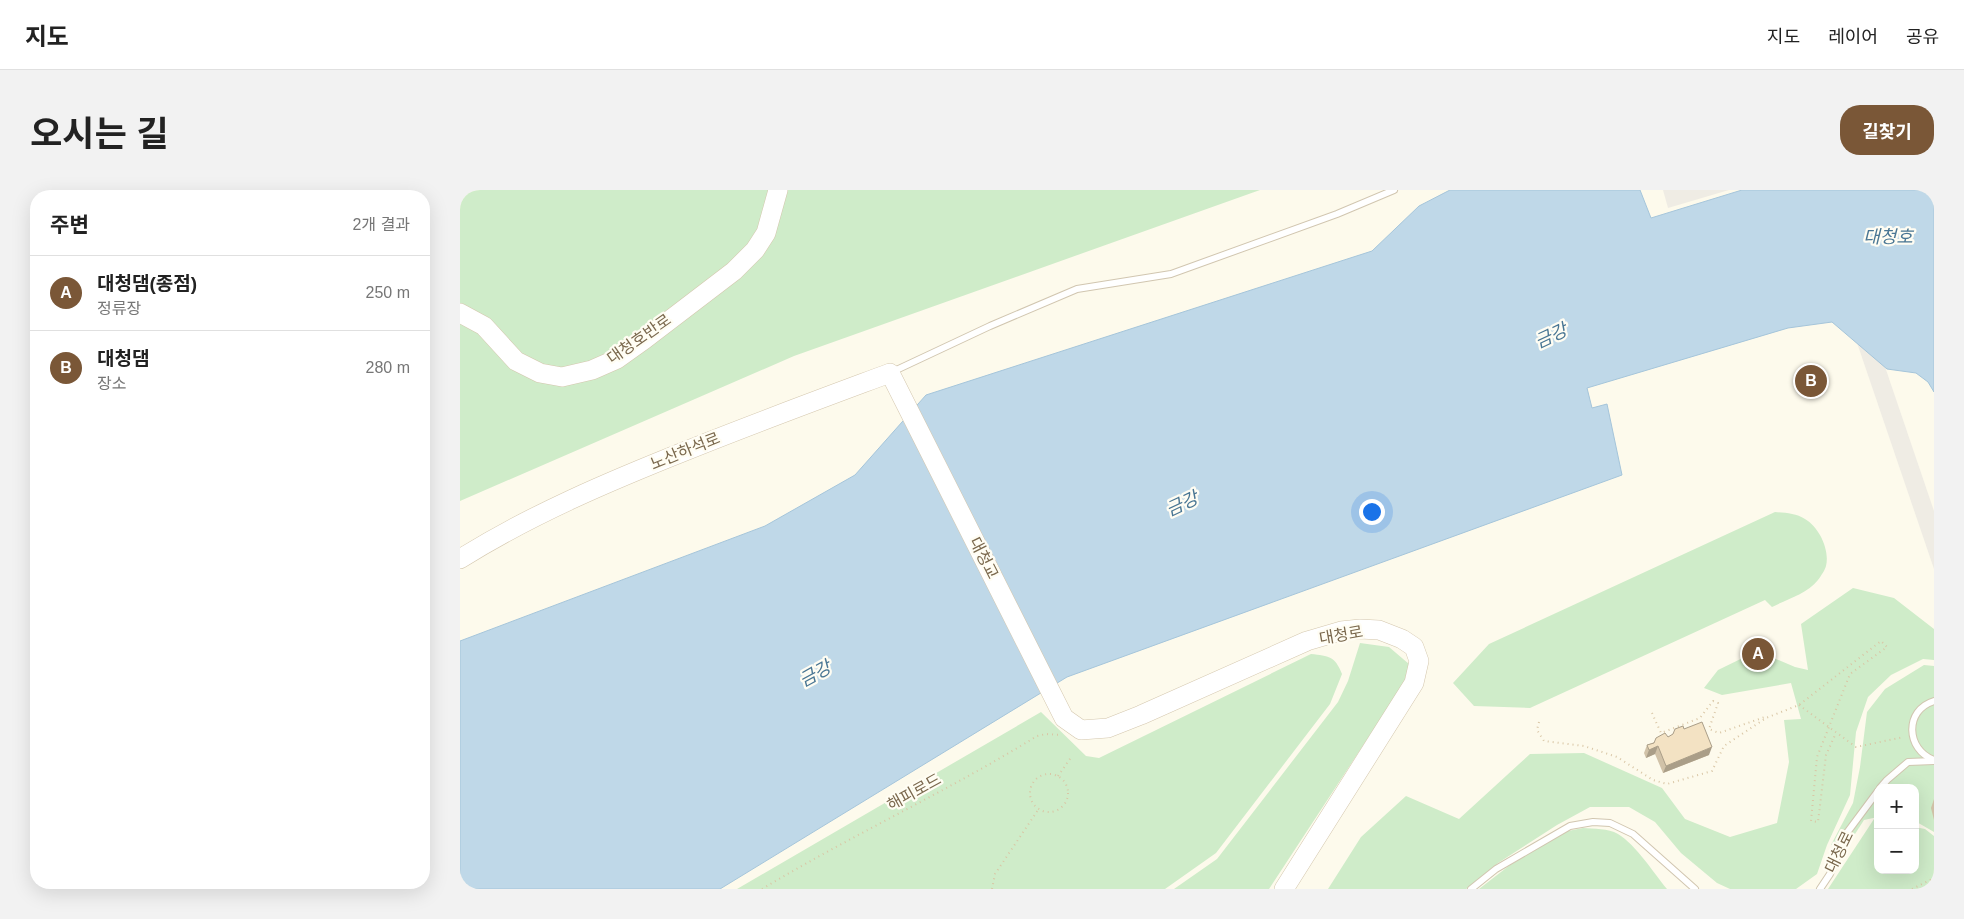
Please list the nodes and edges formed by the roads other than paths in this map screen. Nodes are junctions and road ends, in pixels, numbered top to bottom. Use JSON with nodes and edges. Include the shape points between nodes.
{"nodes":[{"id":1,"x":778,"y":190,"type":"edge"},
{"id":2,"x":1394,"y":190,"type":"edge"},
{"id":3,"x":460,"y":313,"type":"edge"},
{"id":4,"x":890,"y":372,"type":"junction"},
{"id":5,"x":460,"y":559,"type":"edge"},
{"id":6,"x":1934,"y":701,"type":"edge"},
{"id":7,"x":1081,"y":730,"type":"joint"},
{"id":8,"x":1934,"y":760,"type":"edge"},
{"id":9,"x":1884,"y":784,"type":"edge"},
{"id":10,"x":1874,"y":796,"type":"edge"},
{"id":11,"x":1284,"y":889,"type":"edge"},
{"id":12,"x":1471,"y":889,"type":"edge"},
{"id":13,"x":1695,"y":889,"type":"edge"},
{"id":14,"x":1820,"y":889,"type":"edge"}],
"edges":[{"from":1,"to":3,"type":"street","name":"대청호반로","via":[[766,233],[755,250],[734,271],[617,359],[592,370],[562,377],[540,374],[516,361],[484,326]]},
{"from":2,"to":4,"type":"lane","via":[[1171,274],[1077,289]]},
{"from":4,"to":5,"type":"street","name":"노산하석로","via":[[641,468],[545,510]]},
{"from":4,"to":7,"type":"street","name":"대청교","via":[[1064,718]]},
{"from":6,"to":8,"type":"lane","via":[[1918,712],[1912,726],[1918,751]]},
{"from":7,"to":11,"type":"street","name":"대청로","via":[[1108,728],[1298,645],[1341,631],[1380,630],[1414,646],[1419,661],[1414,682]]},
{"from":8,"to":9,"type":"lane","via":[[1908,762]]},
{"from":10,"to":14,"type":"lane","name":"대청로","via":[[1846,834],[1830,874]]},
{"from":12,"to":13,"type":"lane","via":[[1496,870],[1570,826],[1592,822],[1616,826],[1633,834]]}]}
